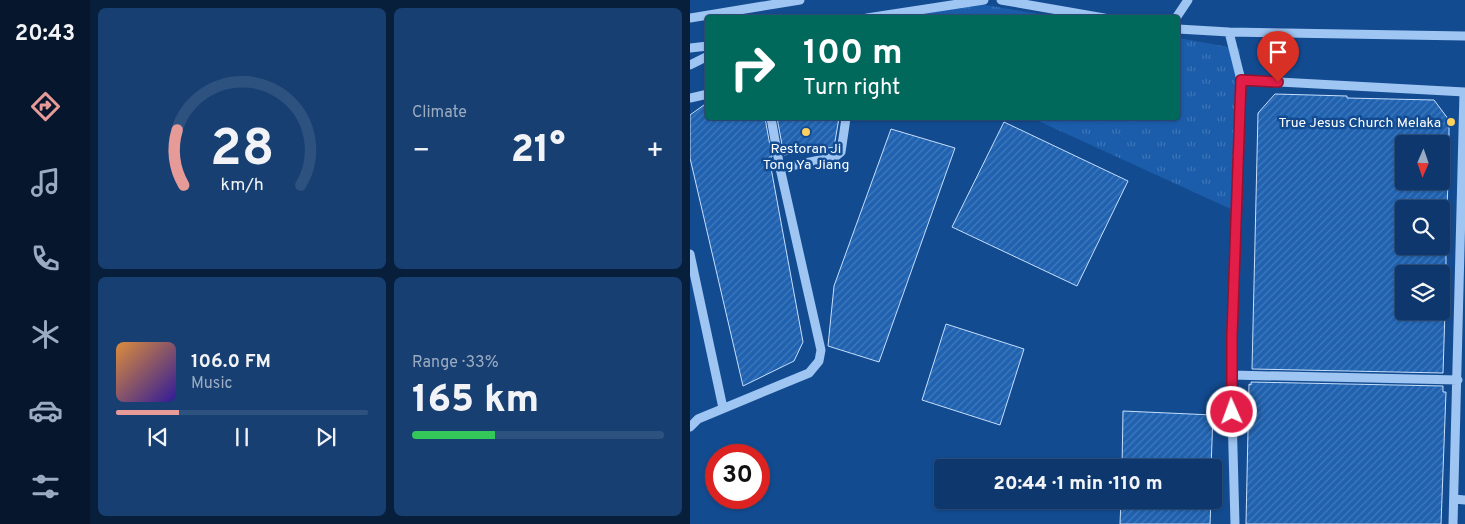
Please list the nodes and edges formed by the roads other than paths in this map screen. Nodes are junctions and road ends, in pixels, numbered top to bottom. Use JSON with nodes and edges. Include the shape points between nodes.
{"nodes":[{"id":1,"x":800,"y":0,"type":"edge"},
{"id":2,"x":984,"y":0,"type":"edge"},
{"id":3,"x":1002,"y":0,"type":"edge"},
{"id":4,"x":1188,"y":0,"type":"edge"},
{"id":5,"x":708,"y":15,"type":"edge"},
{"id":6,"x":886,"y":15,"type":"edge"},
{"id":7,"x":1087,"y":15,"type":"edge"},
{"id":8,"x":1178,"y":15,"type":"edge"},
{"id":9,"x":705,"y":16,"type":"edge"},
{"id":10,"x":690,"y":18,"type":"edge"},
{"id":11,"x":1180,"y":29,"type":"edge"},
{"id":12,"x":1229,"y":32,"type":"junction"},
{"id":13,"x":1465,"y":36,"type":"edge"},
{"id":14,"x":705,"y":46,"type":"edge"},
{"id":15,"x":690,"y":48,"type":"edge"},
{"id":16,"x":705,"y":58,"type":"edge"},
{"id":17,"x":690,"y":65,"type":"edge"},
{"id":18,"x":1241,"y":80,"type":"junction"},
{"id":19,"x":1465,"y":92,"type":"edge"},
{"id":20,"x":705,"y":95,"type":"edge"},
{"id":21,"x":690,"y":98,"type":"edge"},
{"id":22,"x":771,"y":120,"type":"edge"},
{"id":23,"x":846,"y":120,"type":"edge"},
{"id":24,"x":780,"y":168,"type":"junction"},
{"id":25,"x":690,"y":254,"type":"edge"},
{"id":26,"x":1231,"y":374,"type":"junction"},
{"id":27,"x":1458,"y":380,"type":"junction"},
{"id":28,"x":723,"y":408,"type":"junction"},
{"id":29,"x":690,"y":427,"type":"edge"},
{"id":30,"x":1454,"y":499,"type":"junction"},
{"id":31,"x":1465,"y":500,"type":"edge"},
{"id":32,"x":1235,"y":524,"type":"edge"},
{"id":33,"x":1453,"y":524,"type":"edge"}],
"edges":[{"from":1,"to":5,"type":"street"},
{"from":2,"to":6,"type":"street"},
{"from":3,"to":7,"type":"street"},
{"from":4,"to":8,"type":"street"},
{"from":9,"to":10,"type":"street"},
{"from":11,"to":12,"type":"street"},
{"from":12,"to":13,"type":"street"},
{"from":12,"to":18,"type":"street"},
{"from":14,"to":15,"type":"street"},
{"from":16,"to":17,"type":"street"},
{"from":18,"to":19,"type":"street"},
{"from":18,"to":26,"type":"street"},
{"from":19,"to":27,"type":"street"},
{"from":20,"to":21,"type":"street"},
{"from":22,"to":24,"type":"street"},
{"from":23,"to":24,"type":"street","via":[[841,152],[835,157]]},
{"from":24,"to":28,"type":"street","via":[[821,350],[819,361],[809,373],[799,378]]},
{"from":25,"to":28,"type":"street"},
{"from":26,"to":27,"type":"street"},
{"from":26,"to":32,"type":"street"},
{"from":27,"to":30,"type":"street"},
{"from":28,"to":29,"type":"street","via":[[698,419]]},
{"from":30,"to":31,"type":"street"},
{"from":30,"to":33,"type":"street"}]}
